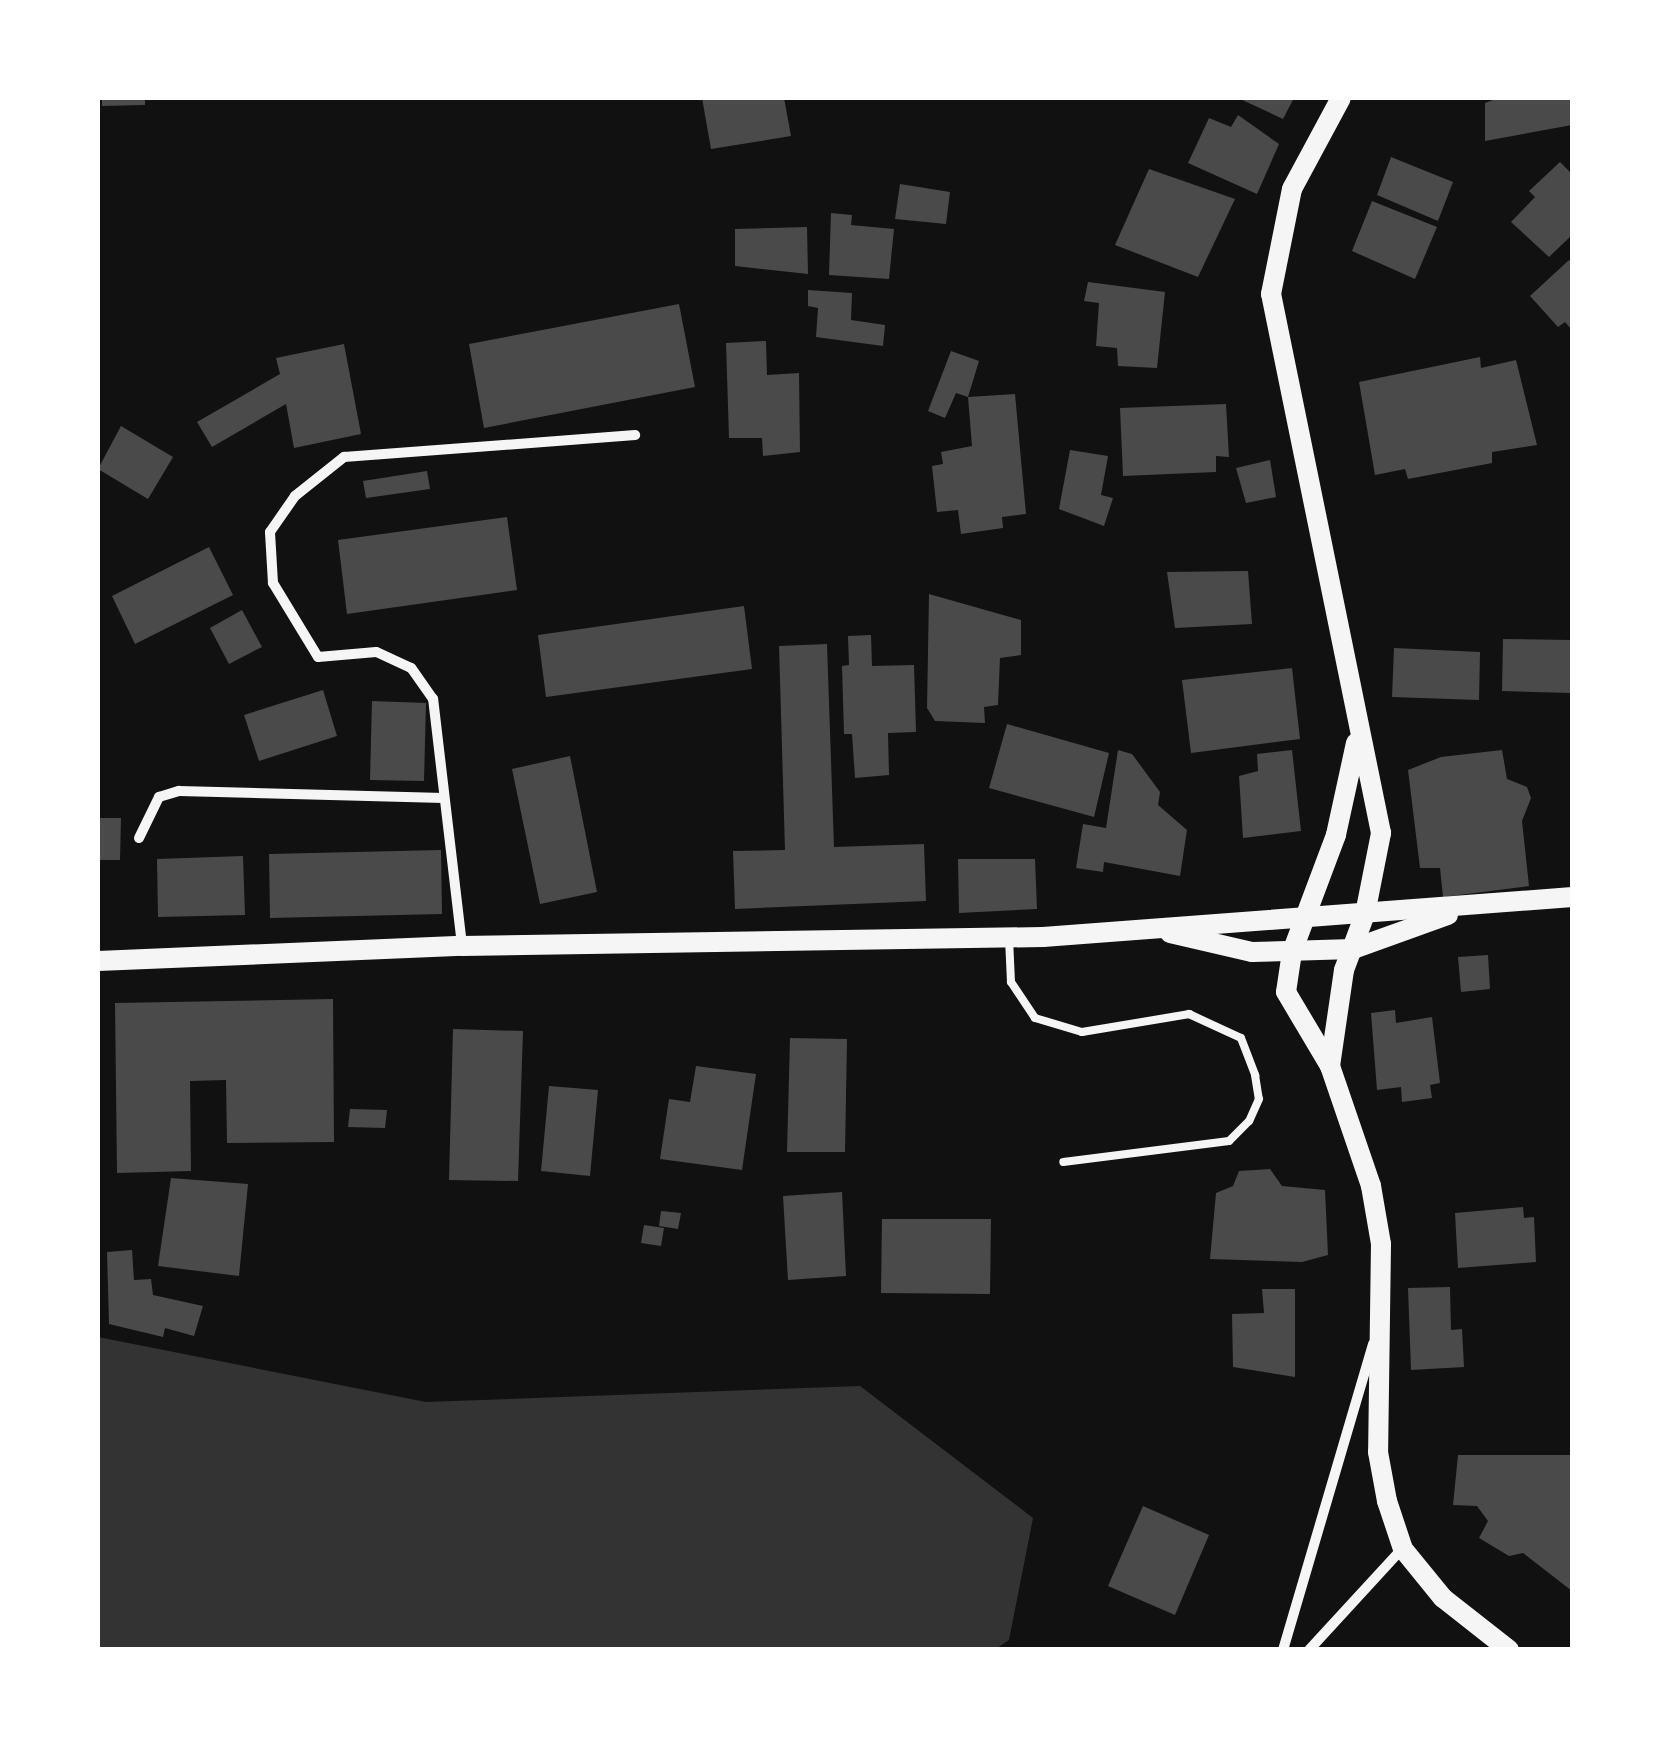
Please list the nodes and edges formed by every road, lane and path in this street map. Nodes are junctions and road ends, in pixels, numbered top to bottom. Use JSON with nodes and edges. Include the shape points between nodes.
{"nodes":[{"id":1,"x":1340,"y":98,"type":"edge"},
{"id":2,"x":635,"y":435,"type":"dead end"},
{"id":3,"x":1358,"y":736,"type":"junction"},
{"id":4,"x":444,"y":798,"type":"junction"},
{"id":5,"x":140,"y":838,"type":"dead end"},
{"id":6,"x":1572,"y":898,"type":"edge"},
{"id":7,"x":1456,"y":911,"type":"junction"},
{"id":8,"x":1365,"y":914,"type":"junction"},
{"id":9,"x":1302,"y":916,"type":"junction"},
{"id":10,"x":1148,"y":928,"type":"junction"},
{"id":11,"x":1009,"y":938,"type":"junction"},
{"id":12,"x":462,"y":946,"type":"junction"},
{"id":13,"x":1353,"y":948,"type":"junction"},
{"id":14,"x":1292,"y":952,"type":"junction"},
{"id":15,"x":98,"y":961,"type":"edge"},
{"id":16,"x":1330,"y":1066,"type":"junction"},
{"id":17,"x":1064,"y":1162,"type":"dead end"},
{"id":18,"x":1378,"y":1329,"type":"junction"},
{"id":19,"x":1403,"y":1548,"type":"junction"},
{"id":20,"x":1283,"y":1650,"type":"edge"},
{"id":21,"x":1309,"y":1650,"type":"edge"},
{"id":22,"x":1509,"y":1650,"type":"edge"}],
"edges":[{"from":1,"to":3,"type":"main road","via":[[1292,189],[1271,294]]},
{"from":2,"to":4,"type":"street","via":[[344,458],[295,496],[270,532],[273,583],[318,657],[376,652],[411,668],[433,700]]},
{"from":3,"to":8,"type":"main road","via":[[1380,833]]},
{"from":3,"to":9,"type":"main road","via":[[1336,835]]},
{"from":4,"to":5,"type":"street","via":[[179,791],[159,797]]},
{"from":4,"to":12,"type":"street"},
{"from":6,"to":7,"type":"main road"},
{"from":7,"to":8,"type":"main road"},
{"from":7,"to":13,"type":"main road"},
{"from":8,"to":9,"type":"main road"},
{"from":8,"to":13,"type":"main road"},
{"from":9,"to":10,"type":"main road"},
{"from":9,"to":14,"type":"main road"},
{"from":10,"to":11,"type":"main road"},
{"from":10,"to":14,"type":"main road","via":[[1252,952]]},
{"from":11,"to":12,"type":"main road"},
{"from":11,"to":17,"type":"lane","via":[[1011,982],[1034,1018],[1082,1032],[1190,1014],[1241,1038],[1256,1075],[1259,1099],[1250,1121],[1229,1141]]},
{"from":12,"to":15,"type":"main road"},
{"from":13,"to":14,"type":"main road"},
{"from":13,"to":16,"type":"main road"},
{"from":14,"to":16,"type":"main road","via":[[1290,1003]]},
{"from":16,"to":18,"type":"main road","via":[[1371,1186],[1380,1244]]},
{"from":18,"to":19,"type":"main road","via":[[1378,1452]]},
{"from":18,"to":20,"type":"street"},
{"from":19,"to":21,"type":"street"},
{"from":19,"to":22,"type":"main road","via":[[1443,1598]]}]}
